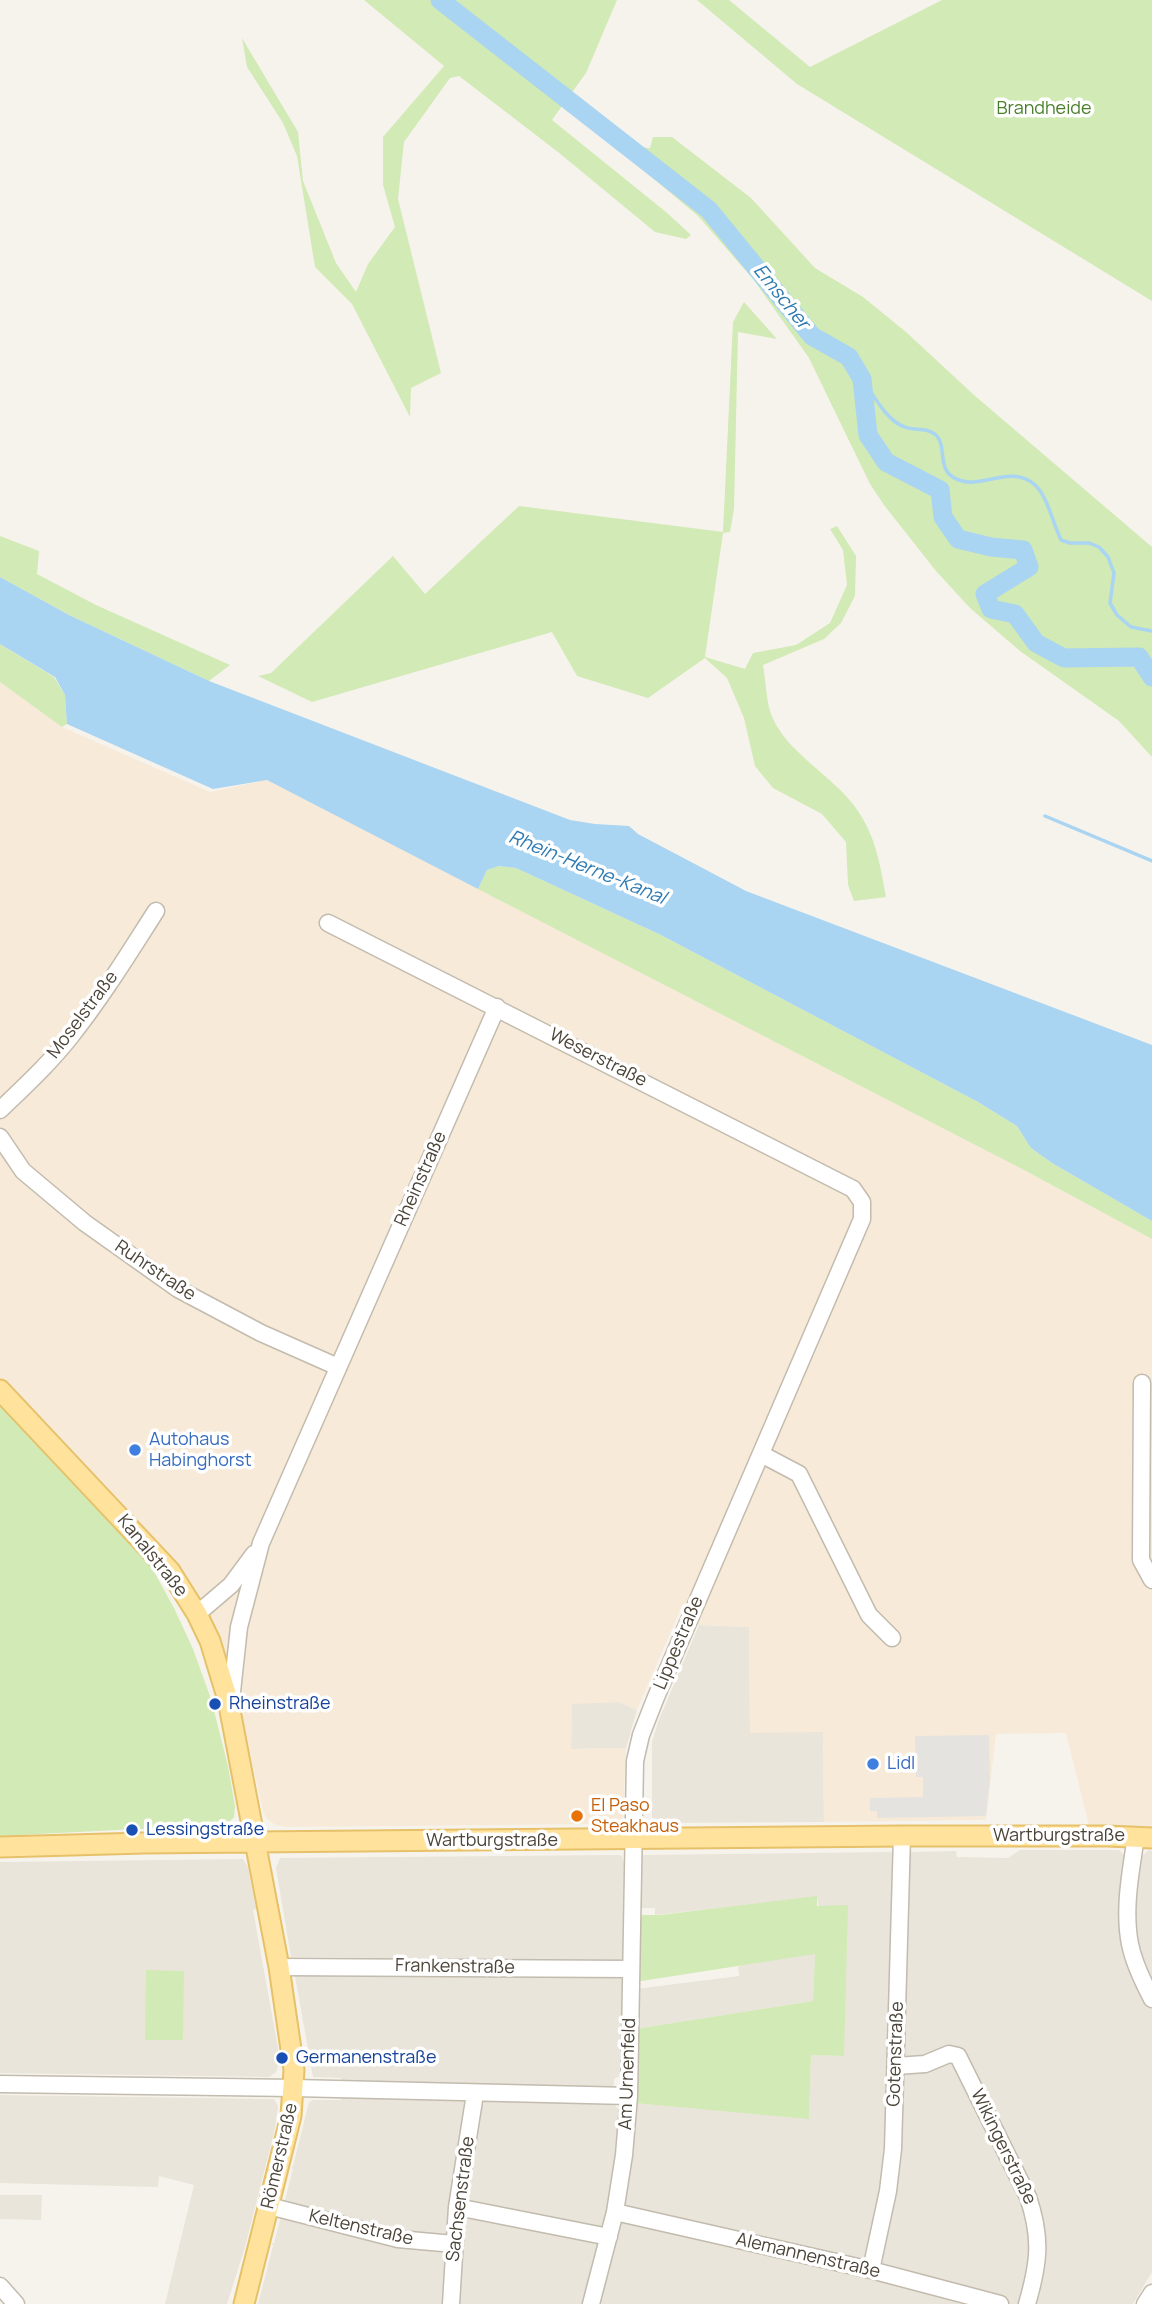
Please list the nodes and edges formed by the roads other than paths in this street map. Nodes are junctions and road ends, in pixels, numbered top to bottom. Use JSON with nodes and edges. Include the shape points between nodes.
{"nodes":[{"id":1,"x":156,"y":911,"type":"dead end"},
{"id":2,"x":328,"y":923,"type":"dead end"},
{"id":3,"x":497,"y":1007,"type":"junction"},
{"id":4,"x":0,"y":1111,"type":"edge"},
{"id":5,"x":0,"y":1138,"type":"edge"},
{"id":6,"x":862,"y":1202,"type":"joint"},
{"id":7,"x":338,"y":1367,"type":"junction"},
{"id":8,"x":1142,"y":1383,"type":"dead end"},
{"id":9,"x":0,"y":1390,"type":"edge"},
{"id":10,"x":761,"y":1454,"type":"junction"},
{"id":11,"x":261,"y":1543,"type":"junction"},
{"id":12,"x":1152,"y":1580,"type":"edge"},
{"id":13,"x":197,"y":1614,"type":"junction"},
{"id":14,"x":239,"y":1627,"type":"junction"},
{"id":15,"x":892,"y":1638,"type":"dead end"},
{"id":16,"x":210,"y":1641,"type":"junction"},
{"id":17,"x":231,"y":1710,"type":"junction"},
{"id":18,"x":902,"y":1836,"type":"junction"},
{"id":19,"x":1144,"y":1837,"type":"edge"},
{"id":20,"x":634,"y":1840,"type":"junction"},
{"id":21,"x":255,"y":1842,"type":"junction"},
{"id":22,"x":0,"y":1847,"type":"edge"},
{"id":23,"x":279,"y":1967,"type":"junction"},
{"id":24,"x":631,"y":1969,"type":"junction"},
{"id":25,"x":1152,"y":2000,"type":"edge"},
{"id":26,"x":896,"y":2066,"type":"junction"},
{"id":27,"x":0,"y":2084,"type":"edge"},
{"id":28,"x":294,"y":2088,"type":"junction"},
{"id":29,"x":475,"y":2094,"type":"junction"},
{"id":30,"x":629,"y":2096,"type":"junction"},
{"id":31,"x":269,"y":2206,"type":"junction"},
{"id":32,"x":457,"y":2207,"type":"junction"},
{"id":33,"x":615,"y":2212,"type":"junction"},
{"id":34,"x":609,"y":2237,"type":"junction"},
{"id":35,"x":454,"y":2244,"type":"junction"},
{"id":36,"x":871,"y":2270,"type":"junction"},
{"id":37,"x":0,"y":2286,"type":"edge"},
{"id":38,"x":1152,"y":2292,"type":"edge"},
{"id":39,"x":16,"y":2304,"type":"edge"},
{"id":40,"x":244,"y":2304,"type":"edge"},
{"id":41,"x":451,"y":2304,"type":"edge"},
{"id":42,"x":591,"y":2304,"type":"edge"},
{"id":43,"x":1000,"y":2304,"type":"edge"},
{"id":44,"x":1027,"y":2304,"type":"edge"},
{"id":45,"x":1145,"y":2304,"type":"edge"}],
"edges":[{"from":1,"to":4,"type":"street","name":"Moselstraße","via":[[71,1037]]},
{"from":2,"to":3,"type":"street","name":"Weserstraße"},
{"from":3,"to":6,"type":"street","name":"Weserstraße","via":[[853,1189]]},
{"from":3,"to":7,"type":"street","name":"Rheinstraße"},
{"from":5,"to":7,"type":"street","name":"Ruhrstraße","via":[[23,1171],[85,1223],[178,1289]]},
{"from":6,"to":10,"type":"street","name":"Lippestraße","via":[[862,1219]]},
{"from":7,"to":11,"type":"street","name":"Rheinstraße"},
{"from":8,"to":12,"type":"street","via":[[1141,1559]]},
{"from":9,"to":13,"type":"main road","name":"Kanalstraße","via":[[155,1553]]},
{"from":10,"to":15,"type":"street","via":[[799,1474],[869,1615]]},
{"from":10,"to":20,"type":"street","name":"Lippestraße","via":[[640,1735],[635,1761]]},
{"from":11,"to":13,"type":"street","name":"Rheinstraße","via":[[231,1585]]},
{"from":11,"to":14,"type":"street","name":"Rheinstraße"},
{"from":13,"to":16,"type":"main road","name":"Kanalstraße"},
{"from":14,"to":16,"type":"street","via":[[224,1641]]},
{"from":14,"to":17,"type":"street","name":"Rheinstraße"},
{"from":16,"to":17,"type":"main road","name":"Kanalstraße"},
{"from":17,"to":21,"type":"main road","name":"Kanalstraße"},
{"from":18,"to":19,"type":"main road","name":"Wartburgstraße"},
{"from":18,"to":20,"type":"main road","name":"Wartburgstraße"},
{"from":18,"to":26,"type":"street","name":"Gotenstraße"},
{"from":19,"to":25,"type":"street","via":[[1127,1916],[1130,1944]]},
{"from":20,"to":21,"type":"main road","name":"Wartburgstraße"},
{"from":20,"to":24,"type":"street","name":"Am Urnenfeld"},
{"from":21,"to":22,"type":"main road","name":"Wartburgstraße"},
{"from":21,"to":23,"type":"main road","name":"Römerstraße"},
{"from":23,"to":24,"type":"street","name":"Frankenstraße"},
{"from":23,"to":28,"type":"main road","name":"Römerstraße"},
{"from":24,"to":30,"type":"street","name":"Am Urnenfeld"},
{"from":26,"to":36,"type":"street","name":"Gotenstraße","via":[[889,2181]]},
{"from":26,"to":44,"type":"street","name":"Wikingerstraße","via":[[958,2056],[1036,2220],[1037,2272]]},
{"from":27,"to":28,"type":"street"},
{"from":28,"to":29,"type":"street"},
{"from":28,"to":31,"type":"main road","name":"Römerstraße"},
{"from":29,"to":30,"type":"street"},
{"from":29,"to":32,"type":"street","name":"Sachsenstraße"},
{"from":30,"to":33,"type":"street","name":"Am Urnenfeld"},
{"from":31,"to":35,"type":"street","name":"Keltenstraße","via":[[398,2239]]},
{"from":31,"to":40,"type":"main road","name":"Römerstraße"},
{"from":32,"to":34,"type":"street"},
{"from":32,"to":35,"type":"street","name":"Sachsenstraße"},
{"from":33,"to":34,"type":"street","name":"Am Urnenfeld"},
{"from":33,"to":36,"type":"street","name":"Alemannenstraße"},
{"from":34,"to":42,"type":"street","name":"Am Urnenfeld"},
{"from":35,"to":41,"type":"street","name":"Sachsenstraße"},
{"from":36,"to":43,"type":"street","name":"Alemannenstraße"},
{"from":37,"to":39,"type":"street"},
{"from":38,"to":45,"type":"street"}]}
